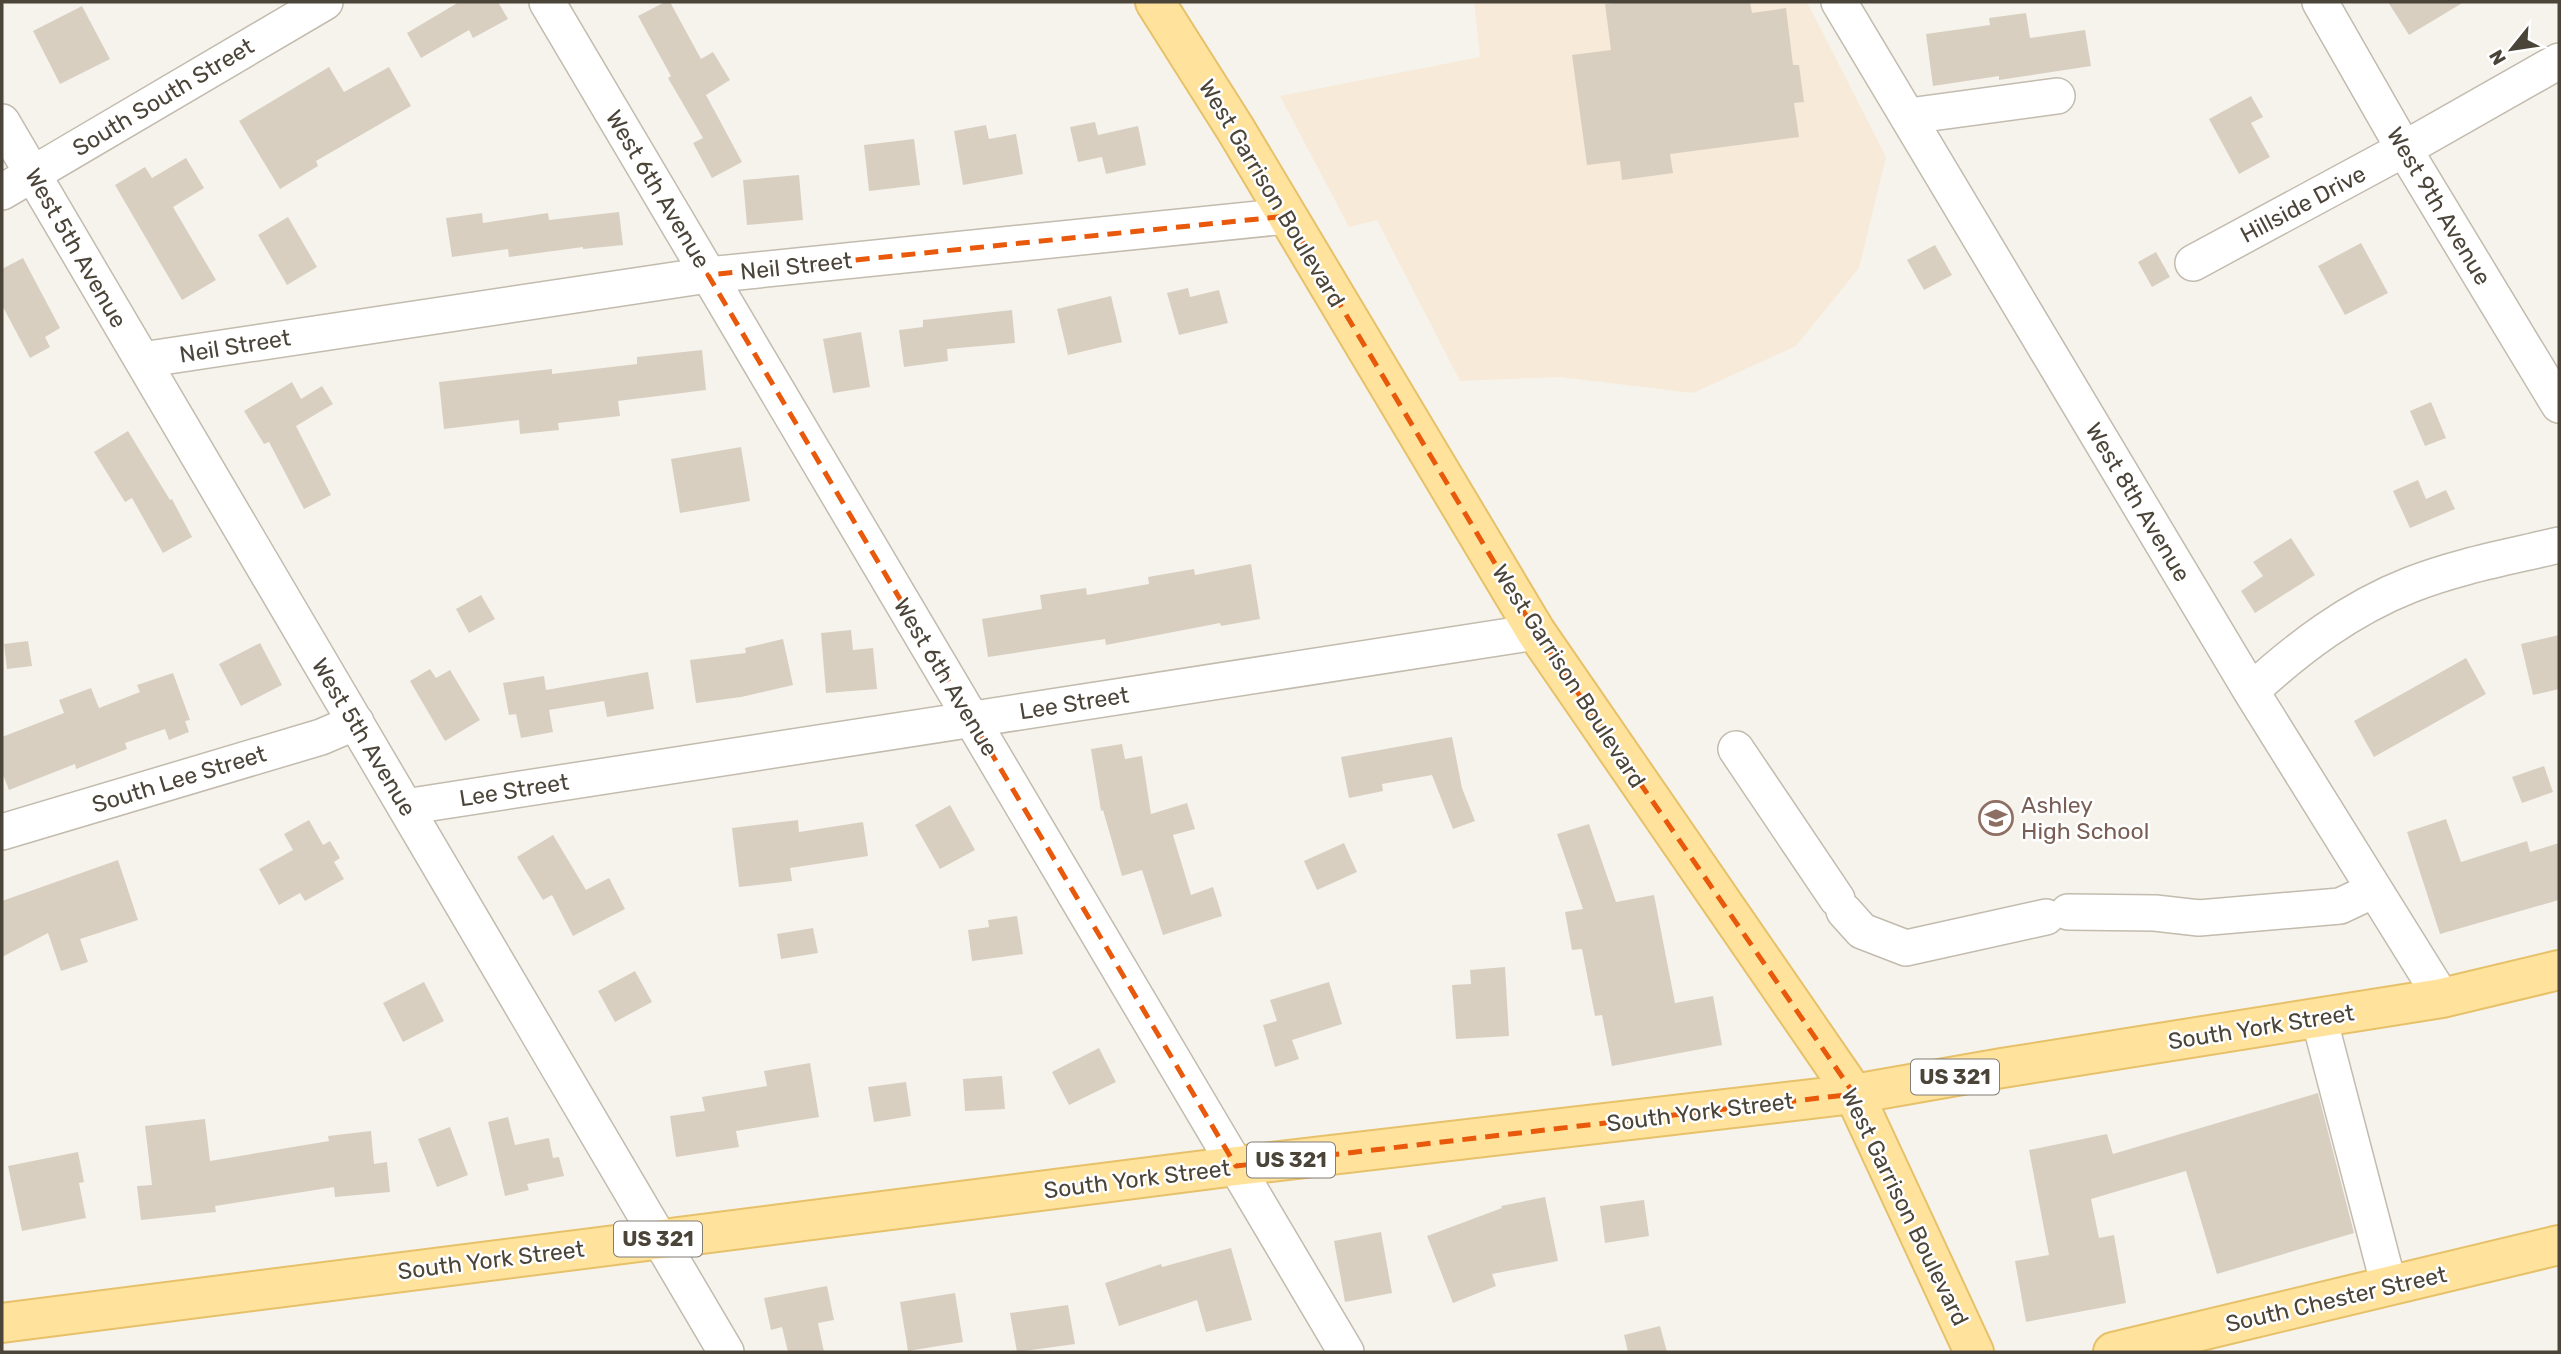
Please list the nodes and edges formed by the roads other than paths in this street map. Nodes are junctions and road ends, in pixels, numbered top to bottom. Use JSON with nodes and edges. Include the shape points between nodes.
{"nodes":[{"id":1,"x":325,"y":2,"type":"edge"},
{"id":2,"x":547,"y":2,"type":"edge"},
{"id":3,"x":1155,"y":2,"type":"edge"},
{"id":4,"x":1839,"y":2,"type":"edge"},
{"id":5,"x":2321,"y":4,"type":"edge"},
{"id":6,"x":2559,"y":61,"type":"edge"},
{"id":7,"x":2057,"y":96,"type":"dead end"},
{"id":8,"x":1909,"y":116,"type":"junction"},
{"id":9,"x":2,"y":122,"type":"edge"},
{"id":10,"x":2404,"y":149,"type":"junction"},
{"id":11,"x":33,"y":174,"type":"junction"},
{"id":12,"x":2,"y":192,"type":"edge"},
{"id":13,"x":1287,"y":216,"type":"junction"},
{"id":14,"x":2193,"y":263,"type":"dead end"},
{"id":15,"x":709,"y":275,"type":"junction"},
{"id":16,"x":142,"y":360,"type":"junction"},
{"id":17,"x":2559,"y":405,"type":"edge"},
{"id":18,"x":2559,"y":545,"type":"edge"},
{"id":19,"x":1536,"y":632,"type":"junction"},
{"id":20,"x":2251,"y":691,"type":"junction"},
{"id":21,"x":971,"y":719,"type":"junction"},
{"id":22,"x":356,"y":722,"type":"junction"},
{"id":23,"x":1736,"y":749,"type":"dead end"},
{"id":24,"x":405,"y":807,"type":"junction"},
{"id":25,"x":2,"y":832,"type":"edge"},
{"id":26,"x":2374,"y":890,"type":"junction"},
{"id":27,"x":2559,"y":970,"type":"edge"},
{"id":28,"x":2442,"y":998,"type":"junction"},
{"id":29,"x":2319,"y":1018,"type":"junction"},
{"id":30,"x":1854,"y":1094,"type":"junction"},
{"id":31,"x":1236,"y":1166,"type":"junction"},
{"id":32,"x":660,"y":1239,"type":"junction"},
{"id":33,"x":2559,"y":1245,"type":"edge"},
{"id":34,"x":2389,"y":1286,"type":"junction"},
{"id":35,"x":2,"y":1323,"type":"edge"},
{"id":36,"x":726,"y":1352,"type":"edge"},
{"id":37,"x":1346,"y":1352,"type":"edge"},
{"id":38,"x":1974,"y":1352,"type":"edge"},
{"id":39,"x":2113,"y":1352,"type":"edge"}],
"edges":[{"from":1,"to":11,"type":"street","name":"South South Street"},
{"from":2,"to":15,"type":"street","name":"West 6th Avenue"},
{"from":3,"to":13,"type":"main road","name":"West Garrison Boulevard"},
{"from":4,"to":8,"type":"street","name":"West 8th Avenue"},
{"from":5,"to":10,"type":"street","name":"West 9th Avenue"},
{"from":6,"to":10,"type":"street","name":"Hillside Drive"},
{"from":7,"to":8,"type":"street"},
{"from":8,"to":20,"type":"street","name":"West 8th Avenue"},
{"from":9,"to":11,"type":"street","name":"West 5th Avenue"},
{"from":10,"to":14,"type":"street","name":"Hillside Drive"},
{"from":10,"to":17,"type":"street","name":"West 9th Avenue"},
{"from":11,"to":12,"type":"street","name":"South South Street"},
{"from":11,"to":16,"type":"street","name":"West 5th Avenue"},
{"from":13,"to":15,"type":"street","name":"Neil Street"},
{"from":13,"to":19,"type":"main road","name":"West Garrison Boulevard"},
{"from":15,"to":16,"type":"street","name":"Neil Street"},
{"from":15,"to":21,"type":"street","name":"West 6th Avenue"},
{"from":16,"to":22,"type":"street","name":"West 5th Avenue"},
{"from":18,"to":20,"type":"street","via":[[2442,573],[2374,601],[2295,652]]},
{"from":19,"to":21,"type":"street","name":"Lee Street"},
{"from":19,"to":30,"type":"main road","name":"West Garrison Boulevard"},
{"from":20,"to":26,"type":"street","name":"West 8th Avenue"},
{"from":21,"to":24,"type":"street","name":"Lee Street"},
{"from":21,"to":31,"type":"street","name":"West 6th Avenue"},
{"from":22,"to":24,"type":"street","name":"West 5th Avenue"},
{"from":22,"to":25,"type":"street","name":"South Lee Street","via":[[321,737]]},
{"from":23,"to":26,"type":"street","via":[[1848,919],[1862,931],[1906,948],[2057,914],[2155,913],[2199,918],[2340,906]]},
{"from":24,"to":32,"type":"street","name":"West 5th Avenue"},
{"from":26,"to":28,"type":"street","name":"West 8th Avenue"},
{"from":27,"to":28,"type":"main road","name":"South York Street","number":"US 321"},
{"from":28,"to":29,"type":"main road","name":"South York Street","number":"US 321"},
{"from":29,"to":30,"type":"main road","name":"South York Street","number":"US 321"},
{"from":29,"to":34,"type":"street"},
{"from":30,"to":31,"type":"main road","name":"South York Street","number":"US 321"},
{"from":30,"to":38,"type":"main road","name":"West Garrison Boulevard"},
{"from":31,"to":32,"type":"main road","name":"South York Street","number":"US 321"},
{"from":31,"to":37,"type":"street","name":"West 6th Avenue"},
{"from":32,"to":35,"type":"main road","name":"South York Street","number":"US 321"},
{"from":32,"to":36,"type":"street","name":"West 5th Avenue"},
{"from":33,"to":34,"type":"main road","name":"South Chester Street"},
{"from":34,"to":39,"type":"main road","name":"South Chester Street"}]}
